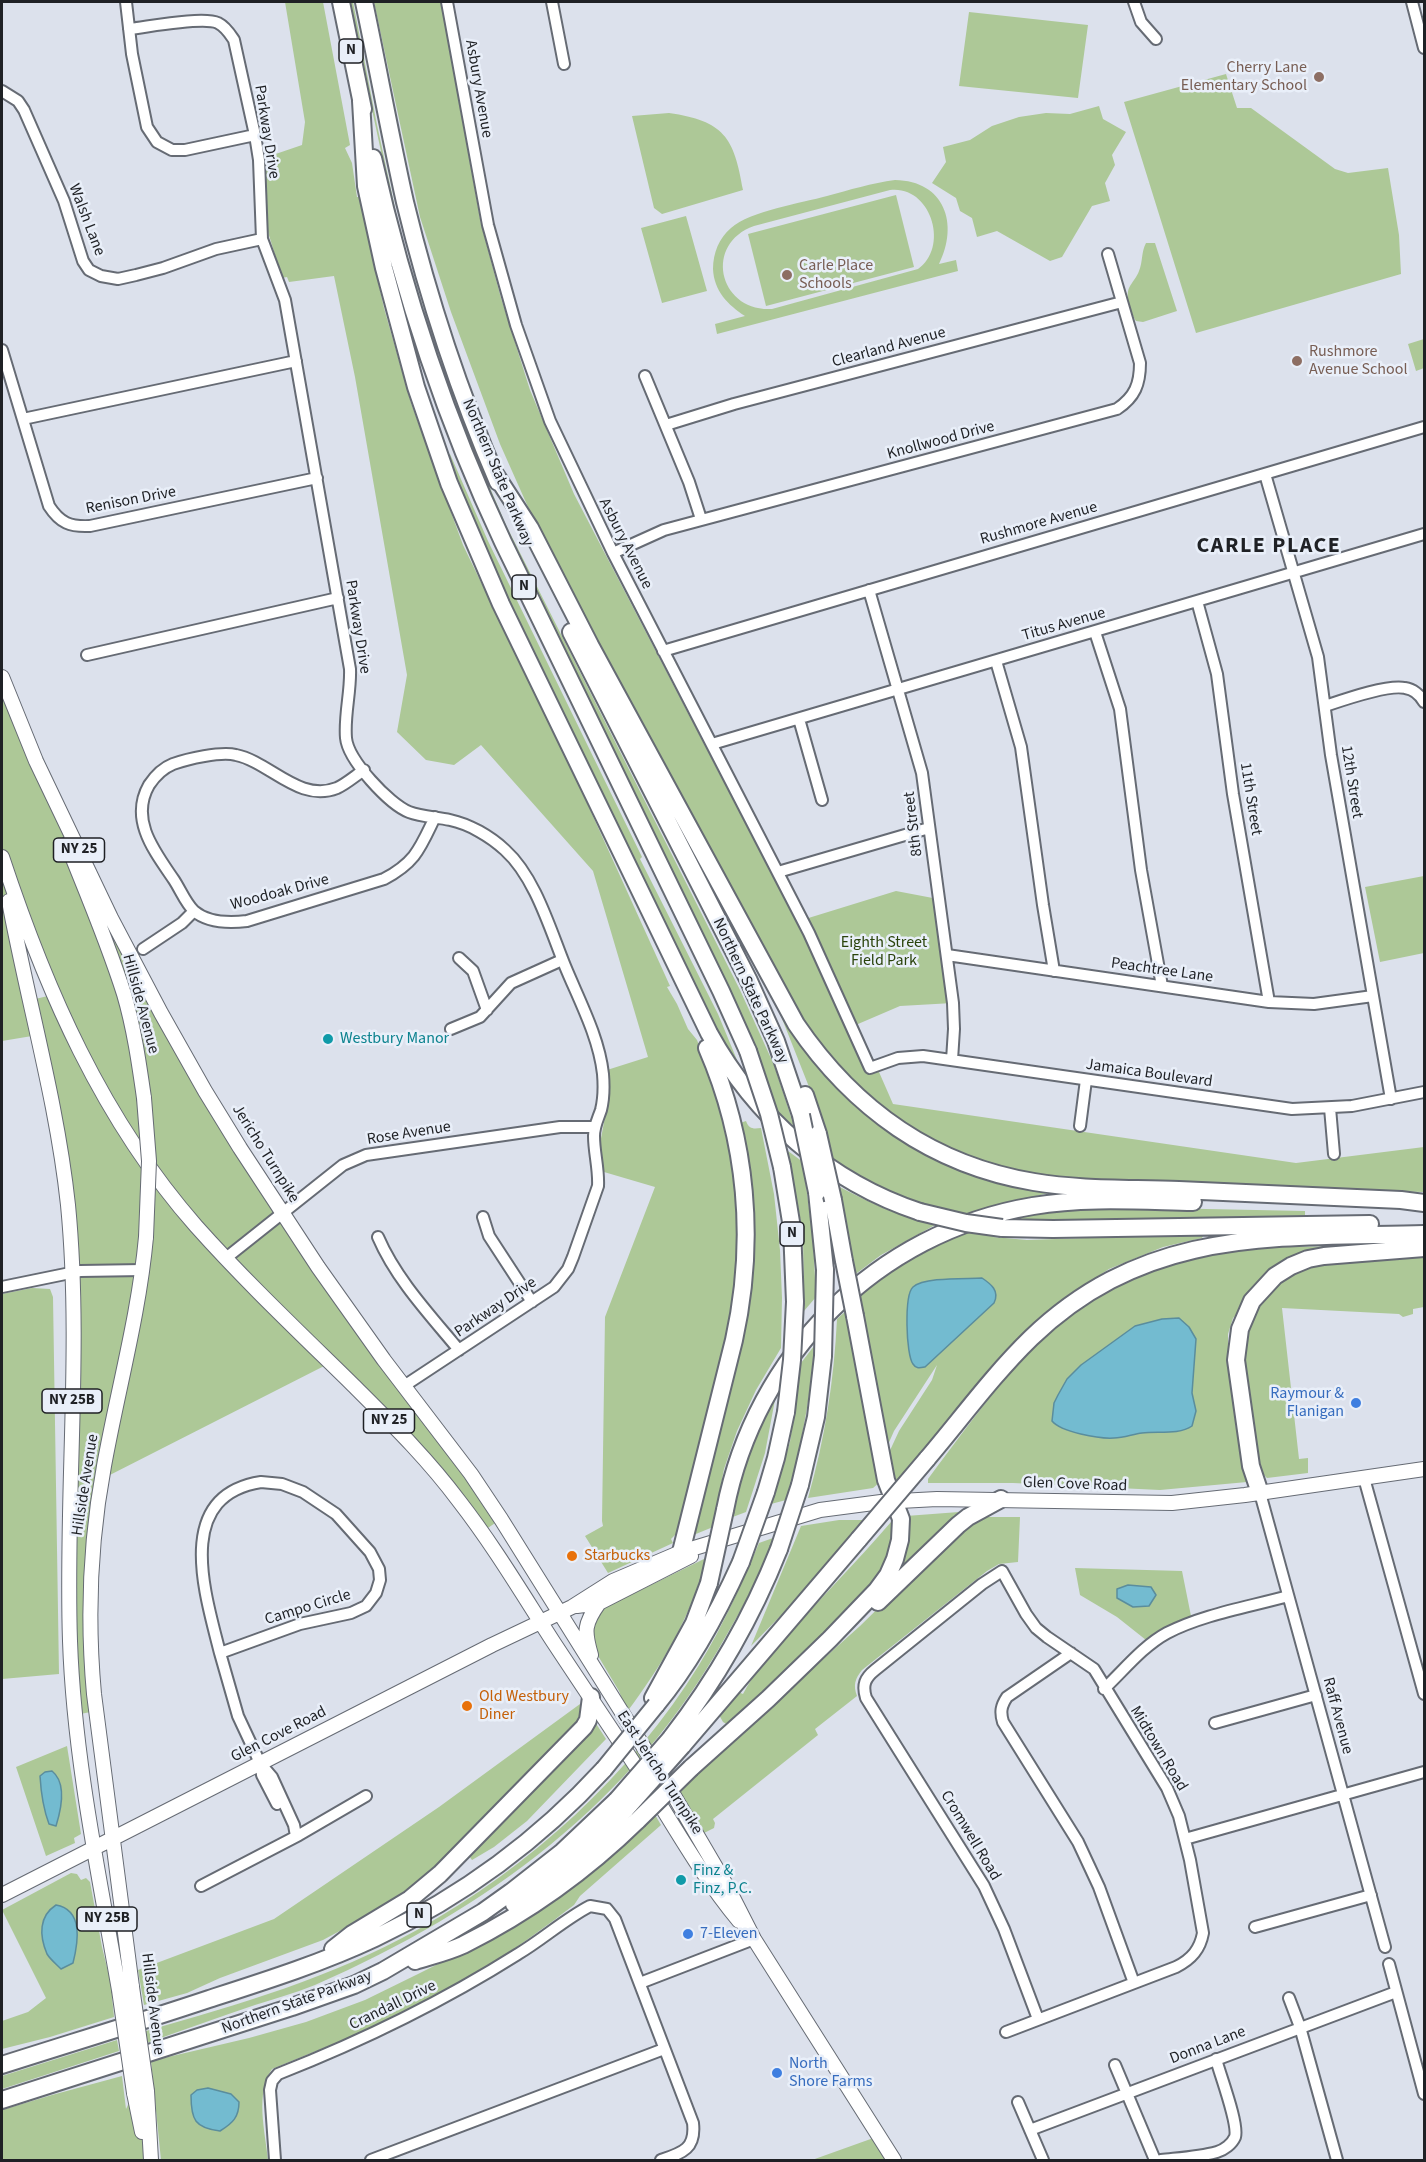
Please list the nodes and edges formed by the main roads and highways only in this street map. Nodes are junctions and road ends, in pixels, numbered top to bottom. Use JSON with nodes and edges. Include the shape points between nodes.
{"nodes":[{"id":1,"x":341,"y":2,"type":"edge"},
{"id":2,"x":364,"y":2,"type":"edge"},
{"id":3,"x":361,"y":101,"type":"junction"},
{"id":4,"x":495,"y":474,"type":"junction"},
{"id":5,"x":2,"y":677,"type":"edge"},
{"id":6,"x":36,"y":761,"type":"junction"},
{"id":7,"x":2,"y":857,"type":"edge"},
{"id":8,"x":2,"y":864,"type":"edge"},
{"id":9,"x":639,"y":887,"type":"junction"},
{"id":10,"x":776,"y":1041,"type":"junction"},
{"id":11,"x":1425,"y":1204,"type":"edge"},
{"id":12,"x":1425,"y":1223,"type":"edge"},
{"id":13,"x":1425,"y":1234,"type":"edge"},
{"id":14,"x":1425,"y":1248,"type":"edge"},
{"id":15,"x":1425,"y":1469,"type":"edge"},
{"id":16,"x":1260,"y":1493,"type":"junction"},
{"id":17,"x":1001,"y":1500,"type":"junction"},
{"id":18,"x":894,"y":1501,"type":"junction"},
{"id":19,"x":727,"y":1538,"type":"junction"},
{"id":20,"x":681,"y":1552,"type":"junction"},
{"id":21,"x":599,"y":1603,"type":"junction"},
{"id":22,"x":566,"y":1610,"type":"junction"},
{"id":23,"x":541,"y":1622,"type":"junction"},
{"id":24,"x":830,"y":1639,"type":"junction"},
{"id":25,"x":596,"y":1672,"type":"junction"},
{"id":26,"x":591,"y":1697,"type":"junction"},
{"id":27,"x":654,"y":1703,"type":"junction"},
{"id":28,"x":677,"y":1742,"type":"junction"},
{"id":29,"x":627,"y":1810,"type":"junction"},
{"id":30,"x":114,"y":1838,"type":"junction"},
{"id":31,"x":95,"y":1847,"type":"junction"},
{"id":32,"x":2,"y":1895,"type":"edge"},
{"id":33,"x":754,"y":1939,"type":"junction"},
{"id":34,"x":314,"y":1964,"type":"junction"},
{"id":35,"x":383,"y":1971,"type":"junction"},
{"id":36,"x":126,"y":1989,"type":"junction"},
{"id":37,"x":2,"y":2065,"type":"edge"},
{"id":38,"x":2,"y":2100,"type":"edge"},
{"id":39,"x":150,"y":2160,"type":"edge"},
{"id":40,"x":894,"y":2160,"type":"edge"}],
"edges":[{"from":1,"to":3,"type":"highway","name":"Northern State Parkway","number":"N"},
{"from":2,"to":4,"type":"highway","name":"Northern State Parkway","number":"N","via":[[422,266],[460,386]]},
{"from":3,"to":9,"type":"highway","via":[[366,186],[378,243],[398,326],[437,450],[491,583]]},
{"from":3,"to":27,"type":"highway","name":"Northern State Parkway","number":"N","bridge":true,"via":[[382,202],[409,297],[467,462],[748,1051],[782,1167],[792,1228],[795,1302],[786,1412],[776,1458],[741,1562],[702,1641],[679,1676]]},
{"from":4,"to":10,"type":"highway","name":"Northern State Parkway","number":"N"},
{"from":4,"to":11,"type":"highway","via":[[531,528],[796,1024],[832,1072],[872,1109],[914,1138],[953,1158],[1036,1182]]},
{"from":5,"to":6,"type":"main road","name":"Jericho Turnpike","number":"NY 25"},
{"from":6,"to":22,"type":"main road","name":"Jericho Turnpike","number":"NY 25","via":[[111,918],[205,1091],[324,1276]]},
{"from":6,"to":30,"type":"main road","name":"Hillside Avenue","number":"NY 25B","bridge":true,"via":[[122,988],[144,1098],[149,1161],[143,1270],[100,1487],[90,1585],[93,1685]]},
{"from":7,"to":23,"type":"main road","number":"NY 25","via":[[44,976],[75,1045],[156,1175],[226,1258],[424,1457],[476,1524]]},
{"from":8,"to":31,"type":"main road","name":"Hillside Avenue","number":"NY 25B","via":[[50,1091],[68,1204],[73,1353],[70,1652],[77,1735]]},
{"from":9,"to":12,"type":"highway","bridge":true,"via":[[736,1078],[784,1131],[834,1172],[880,1197],[920,1212],[1002,1228]]},
{"from":9,"to":20,"type":"highway","via":[[656,942],[701,1034],[725,1095],[739,1153],[746,1208],[746,1262],[740,1310]]},
{"from":10,"to":18,"type":"highway","bridge":true,"via":[[806,1096],[818,1134],[886,1480]]},
{"from":10,"to":28,"type":"highway","name":"Northern State Parkway","number":"N","bridge":true,"via":[[801,1115],[817,1192],[825,1270],[823,1356],[814,1425],[800,1485],[762,1590]]},
{"from":11,"to":27,"type":"highway","bridge":true,"via":[[1401,1207],[1065,1202],[999,1213],[935,1236],[895,1258],[828,1311],[774,1381],[735,1468],[709,1583]]},
{"from":13,"to":28,"type":"highway","bridge":true,"via":[[1238,1240],[1141,1265],[1082,1297],[1006,1364],[859,1539]]},
{"from":14,"to":16,"type":"highway","via":[[1308,1259],[1275,1276],[1252,1301],[1240,1329],[1236,1359],[1251,1466]]},
{"from":15,"to":16,"type":"main road","name":"Glen Cove Road"},
{"from":16,"to":17,"type":"main road","name":"Glen Cove Road","via":[[1153,1503]]},
{"from":17,"to":18,"type":"main road","name":"Glen Cove Road"},
{"from":17,"to":24,"type":"highway","via":[[963,1520],[866,1614]]},
{"from":18,"to":19,"type":"main road","name":"Glen Cove Road","via":[[810,1512]]},
{"from":18,"to":24,"type":"highway","via":[[901,1532],[891,1567],[877,1590]]},
{"from":19,"to":20,"type":"main road","name":"Glen Cove Road"},
{"from":19,"to":21,"type":"main road","name":"Glen Cove Road"},
{"from":20,"to":22,"type":"main road","name":"Glen Cove Road","via":[[603,1586]]},
{"from":21,"to":22,"type":"main road","name":"Glen Cove Road"},
{"from":21,"to":25,"type":"main road","via":[[586,1630]]},
{"from":22,"to":23,"type":"main road","name":"Glen Cove Road"},
{"from":22,"to":25,"type":"main road","name":"East Jericho Turnpike","number":"NY 25"},
{"from":23,"to":26,"type":"main road","name":"East Jericho Turnpike","number":"NY 25"},
{"from":23,"to":30,"type":"main road","name":"Glen Cove Road"},
{"from":24,"to":29,"type":"highway","bridge":true,"via":[[691,1768]]},
{"from":25,"to":33,"type":"main road","name":"East Jericho Turnpike","number":"NY 25","via":[[728,1888]]},
{"from":26,"to":33,"type":"main road","name":"East Jericho Turnpike","number":"NY 25","via":[[717,1895]]},
{"from":26,"to":34,"type":"highway","via":[[584,1727],[454,1861],[410,1899],[352,1934]]},
{"from":27,"to":34,"type":"highway","name":"Northern State Parkway","number":"N","bridge":true,"via":[[604,1769],[516,1851],[462,1889],[395,1928]]},
{"from":28,"to":29,"type":"highway","bridge":true},
{"from":29,"to":35,"type":"highway","name":"Northern State Parkway","number":"N","via":[[562,1852],[483,1912]]},
{"from":29,"to":35,"type":"highway","via":[[609,1847],[512,1917],[461,1946]]},
{"from":30,"to":31,"type":"main road","name":"Glen Cove Road"},
{"from":30,"to":36,"type":"main road","name":"Hillside Avenue","number":"NY 25B"},
{"from":31,"to":32,"type":"main road","name":"Glen Cove Road"},
{"from":31,"to":36,"type":"main road","name":"Hillside Avenue","number":"NY 25B"},
{"from":33,"to":40,"type":"main road","name":"East Jericho Turnpike","number":"NY 25"},
{"from":34,"to":37,"type":"highway","name":"Northern State Parkway","number":"N"},
{"from":35,"to":38,"type":"highway","name":"Northern State Parkway","number":"N","via":[[292,2007]]},
{"from":36,"to":39,"type":"main road","name":"Hillside Avenue","number":"NY 25B","bridge":true}]}
